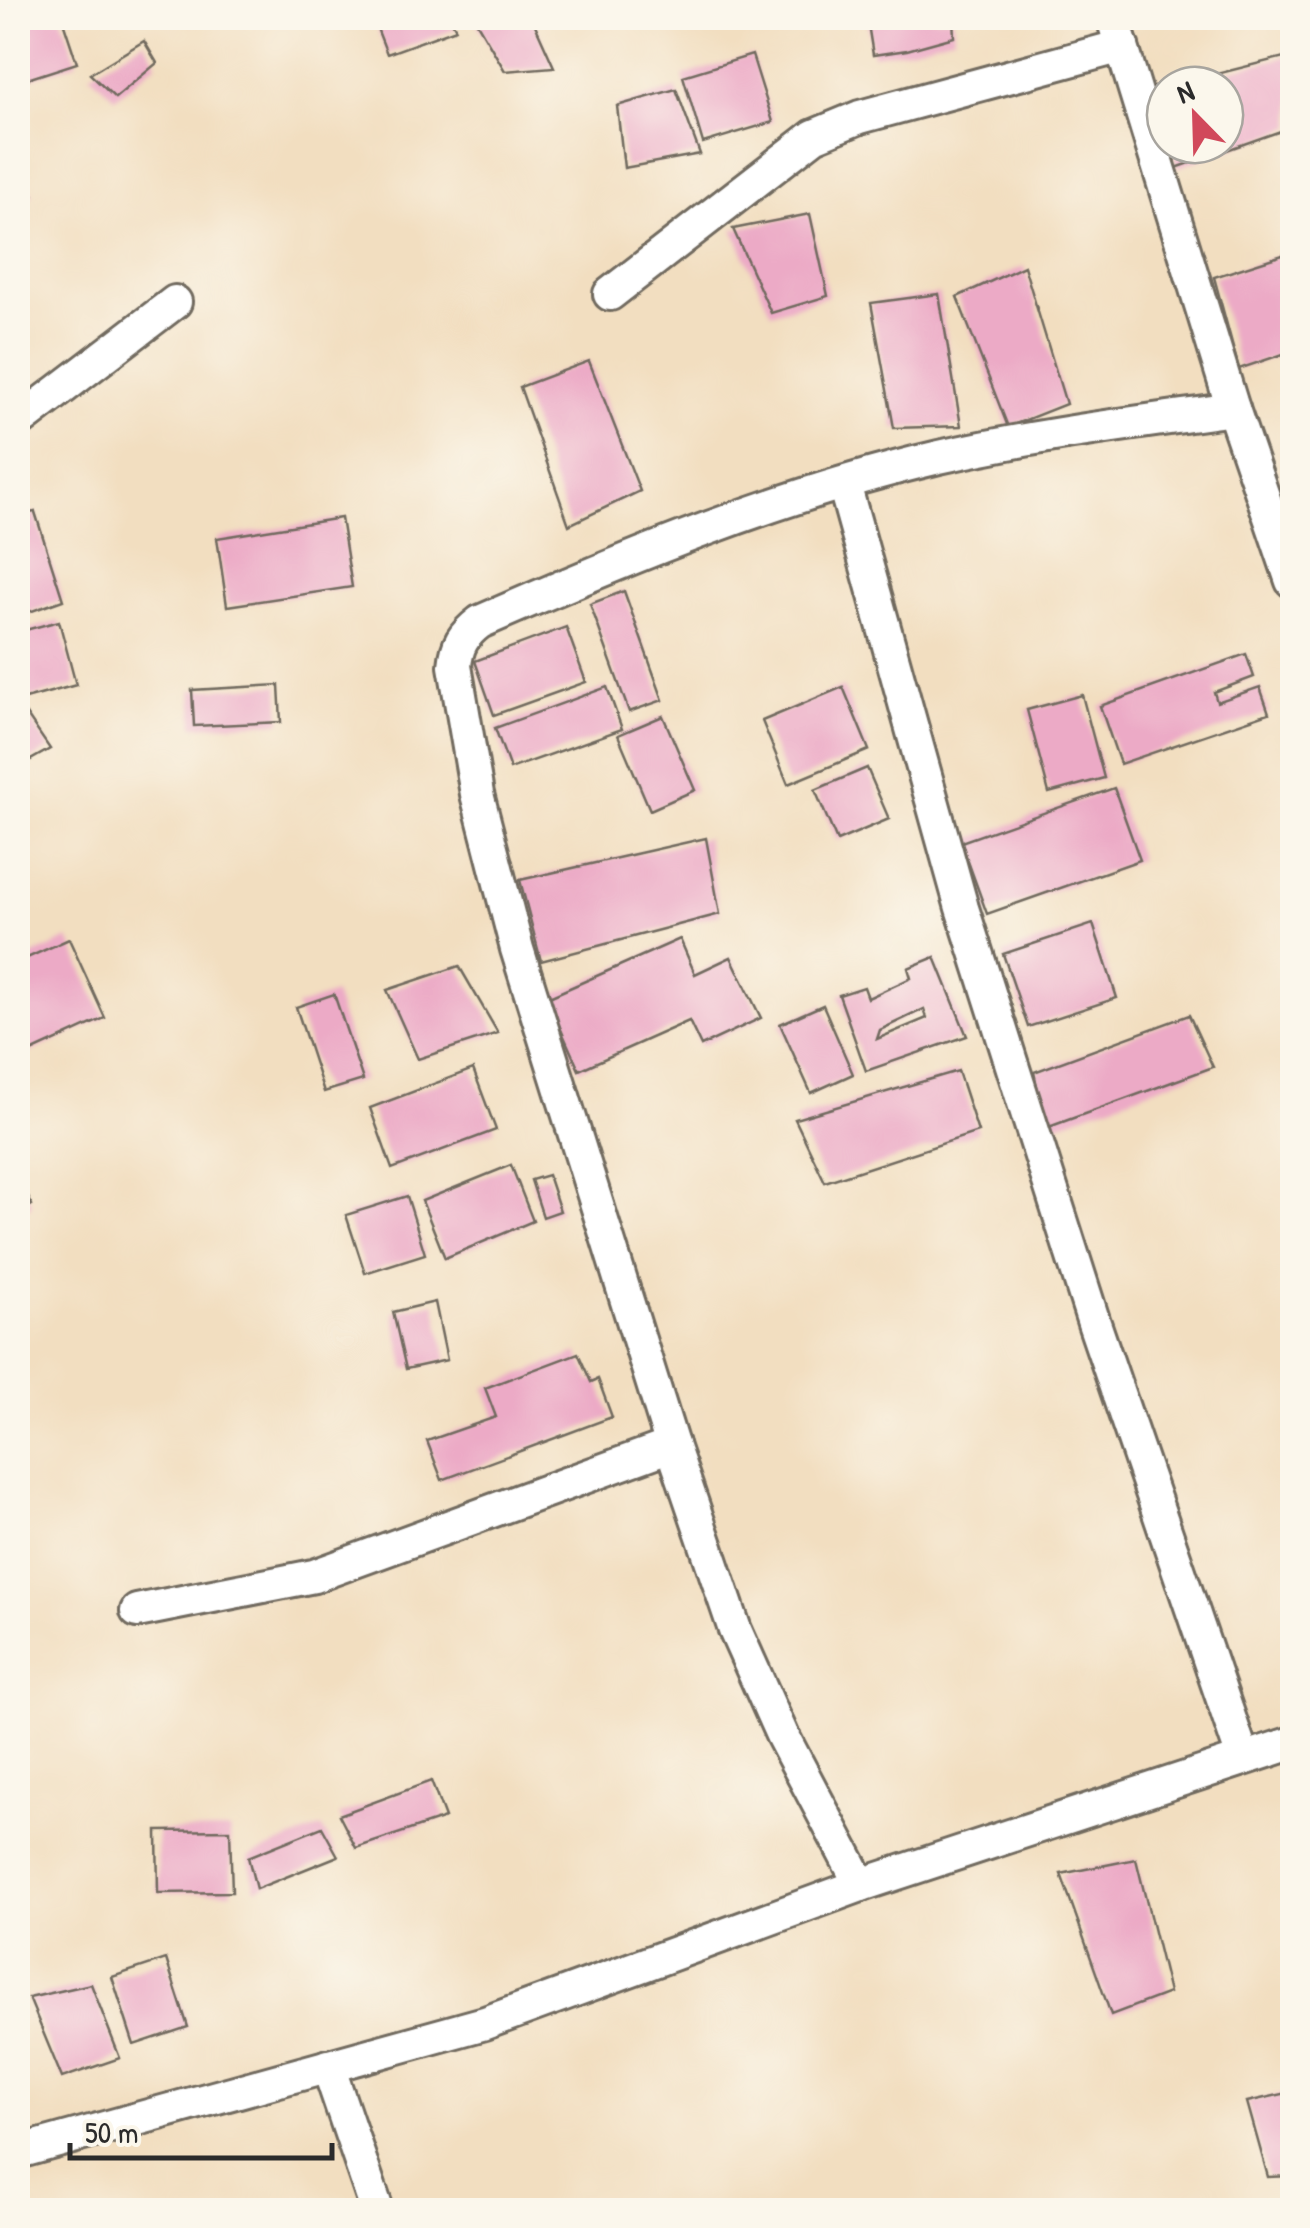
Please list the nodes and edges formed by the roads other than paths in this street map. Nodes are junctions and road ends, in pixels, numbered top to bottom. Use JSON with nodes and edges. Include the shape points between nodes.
{"nodes":[{"id":1,"x":1118,"y":32,"type":"edge"},
{"id":2,"x":610,"y":294,"type":"dead end"},
{"id":3,"x":175,"y":302,"type":"dead end"},
{"id":4,"x":1233,"y":409,"type":"junction"},
{"id":5,"x":18,"y":422,"type":"edge"},
{"id":6,"x":844,"y":484,"type":"junction"},
{"id":7,"x":1292,"y":580,"type":"edge"},
{"id":8,"x":672,"y":1446,"type":"junction"},
{"id":9,"x":137,"y":1611,"type":"dead end"},
{"id":10,"x":1292,"y":1744,"type":"edge"},
{"id":11,"x":1243,"y":1758,"type":"junction"},
{"id":12,"x":861,"y":1885,"type":"junction"},
{"id":13,"x":328,"y":2066,"type":"junction"},
{"id":14,"x":18,"y":2152,"type":"edge"},
{"id":15,"x":378,"y":2210,"type":"edge"}],
"edges":[{"from":1,"to":2,"type":"street","via":[[814,136]]},
{"from":1,"to":4,"type":"street"},
{"from":3,"to":5,"type":"street"},
{"from":4,"to":6,"type":"street","via":[[939,457]]},
{"from":4,"to":7,"type":"street"},
{"from":6,"to":8,"type":"street","via":[[612,564],[480,622],[457,649],[476,794],[517,949]]},
{"from":6,"to":11,"type":"street","via":[[962,908]]},
{"from":8,"to":9,"type":"street","via":[[314,1576]]},
{"from":8,"to":12,"type":"street","via":[[735,1630]]},
{"from":10,"to":11,"type":"street"},
{"from":11,"to":12,"type":"street"},
{"from":12,"to":13,"type":"street","via":[[484,2023]]},
{"from":13,"to":14,"type":"street"},
{"from":13,"to":15,"type":"street"}]}
